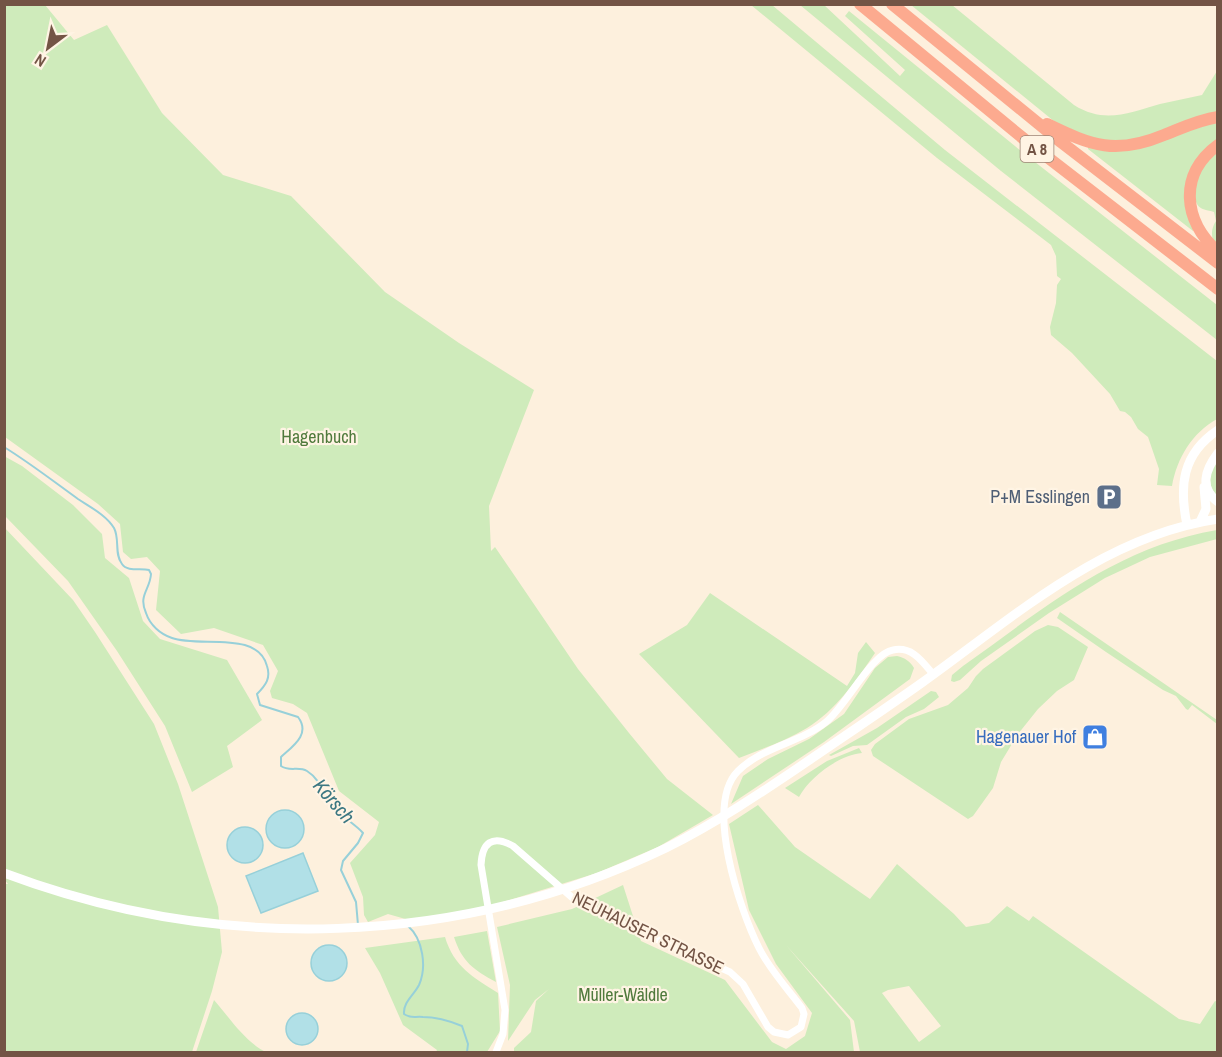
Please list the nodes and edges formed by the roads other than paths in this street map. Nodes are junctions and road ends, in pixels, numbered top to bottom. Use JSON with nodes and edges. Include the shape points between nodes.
{"nodes":[{"id":1,"x":860,"y":4,"type":"edge"},
{"id":2,"x":892,"y":4,"type":"edge"},
{"id":3,"x":1027,"y":115,"type":"junction"},
{"id":4,"x":1218,"y":117,"type":"edge"},
{"id":5,"x":1218,"y":145,"type":"edge"},
{"id":6,"x":1218,"y":252,"type":"edge"},
{"id":7,"x":1218,"y":264,"type":"edge"},
{"id":8,"x":1218,"y":290,"type":"edge"},
{"id":9,"x":1218,"y":430,"type":"edge"},
{"id":10,"x":1218,"y":453,"type":"edge"},
{"id":11,"x":1205,"y":484,"type":"junction"},
{"id":12,"x":1218,"y":502,"type":"edge"},
{"id":13,"x":1218,"y":519,"type":"edge"},
{"id":14,"x":1200,"y":522,"type":"junction"},
{"id":15,"x":1187,"y":525,"type":"junction"},
{"id":16,"x":933,"y":674,"type":"junction"},
{"id":17,"x":4,"y":873,"type":"edge"},
{"id":18,"x":496,"y":1053,"type":"edge"}],
"edges":[{"from":1,"to":8,"type":"highway","number":"A 8","via":[[1016,133]]},
{"from":2,"to":3,"type":"highway","number":"A 8"},
{"from":3,"to":4,"type":"highway","via":[[1086,142],[1117,146],[1139,144]]},
{"from":3,"to":7,"type":"highway","number":"A 8"},
{"from":5,"to":6,"type":"highway","via":[[1198,166],[1190,199],[1197,228]]},
{"from":9,"to":15,"type":"main road","via":[[1197,449],[1186,471],[1182,495]]},
{"from":10,"to":11,"type":"main road"},
{"from":11,"to":12,"type":"main road"},
{"from":11,"to":14,"type":"main road","via":[[1206,509]]},
{"from":13,"to":14,"type":"main road"},
{"from":14,"to":15,"type":"main road"},
{"from":15,"to":16,"type":"main road","via":[[1136,542],[1092,563]]},
{"from":16,"to":17,"type":"main road","via":[[716,821],[606,874],[510,904],[415,923],[363,928],[254,928],[104,905]]},
{"from":16,"to":18,"type":"street","name":"NEUHAUSER STRASSE","via":[[911,652],[896,649],[882,654],[827,721],[749,762],[732,778],[728,788],[723,806],[724,828],[744,910],[771,969],[802,1008],[801,1027],[788,1035],[774,1032],[743,984],[730,972],[574,900],[513,846],[497,840],[484,848],[481,866],[505,1010]]}]}
